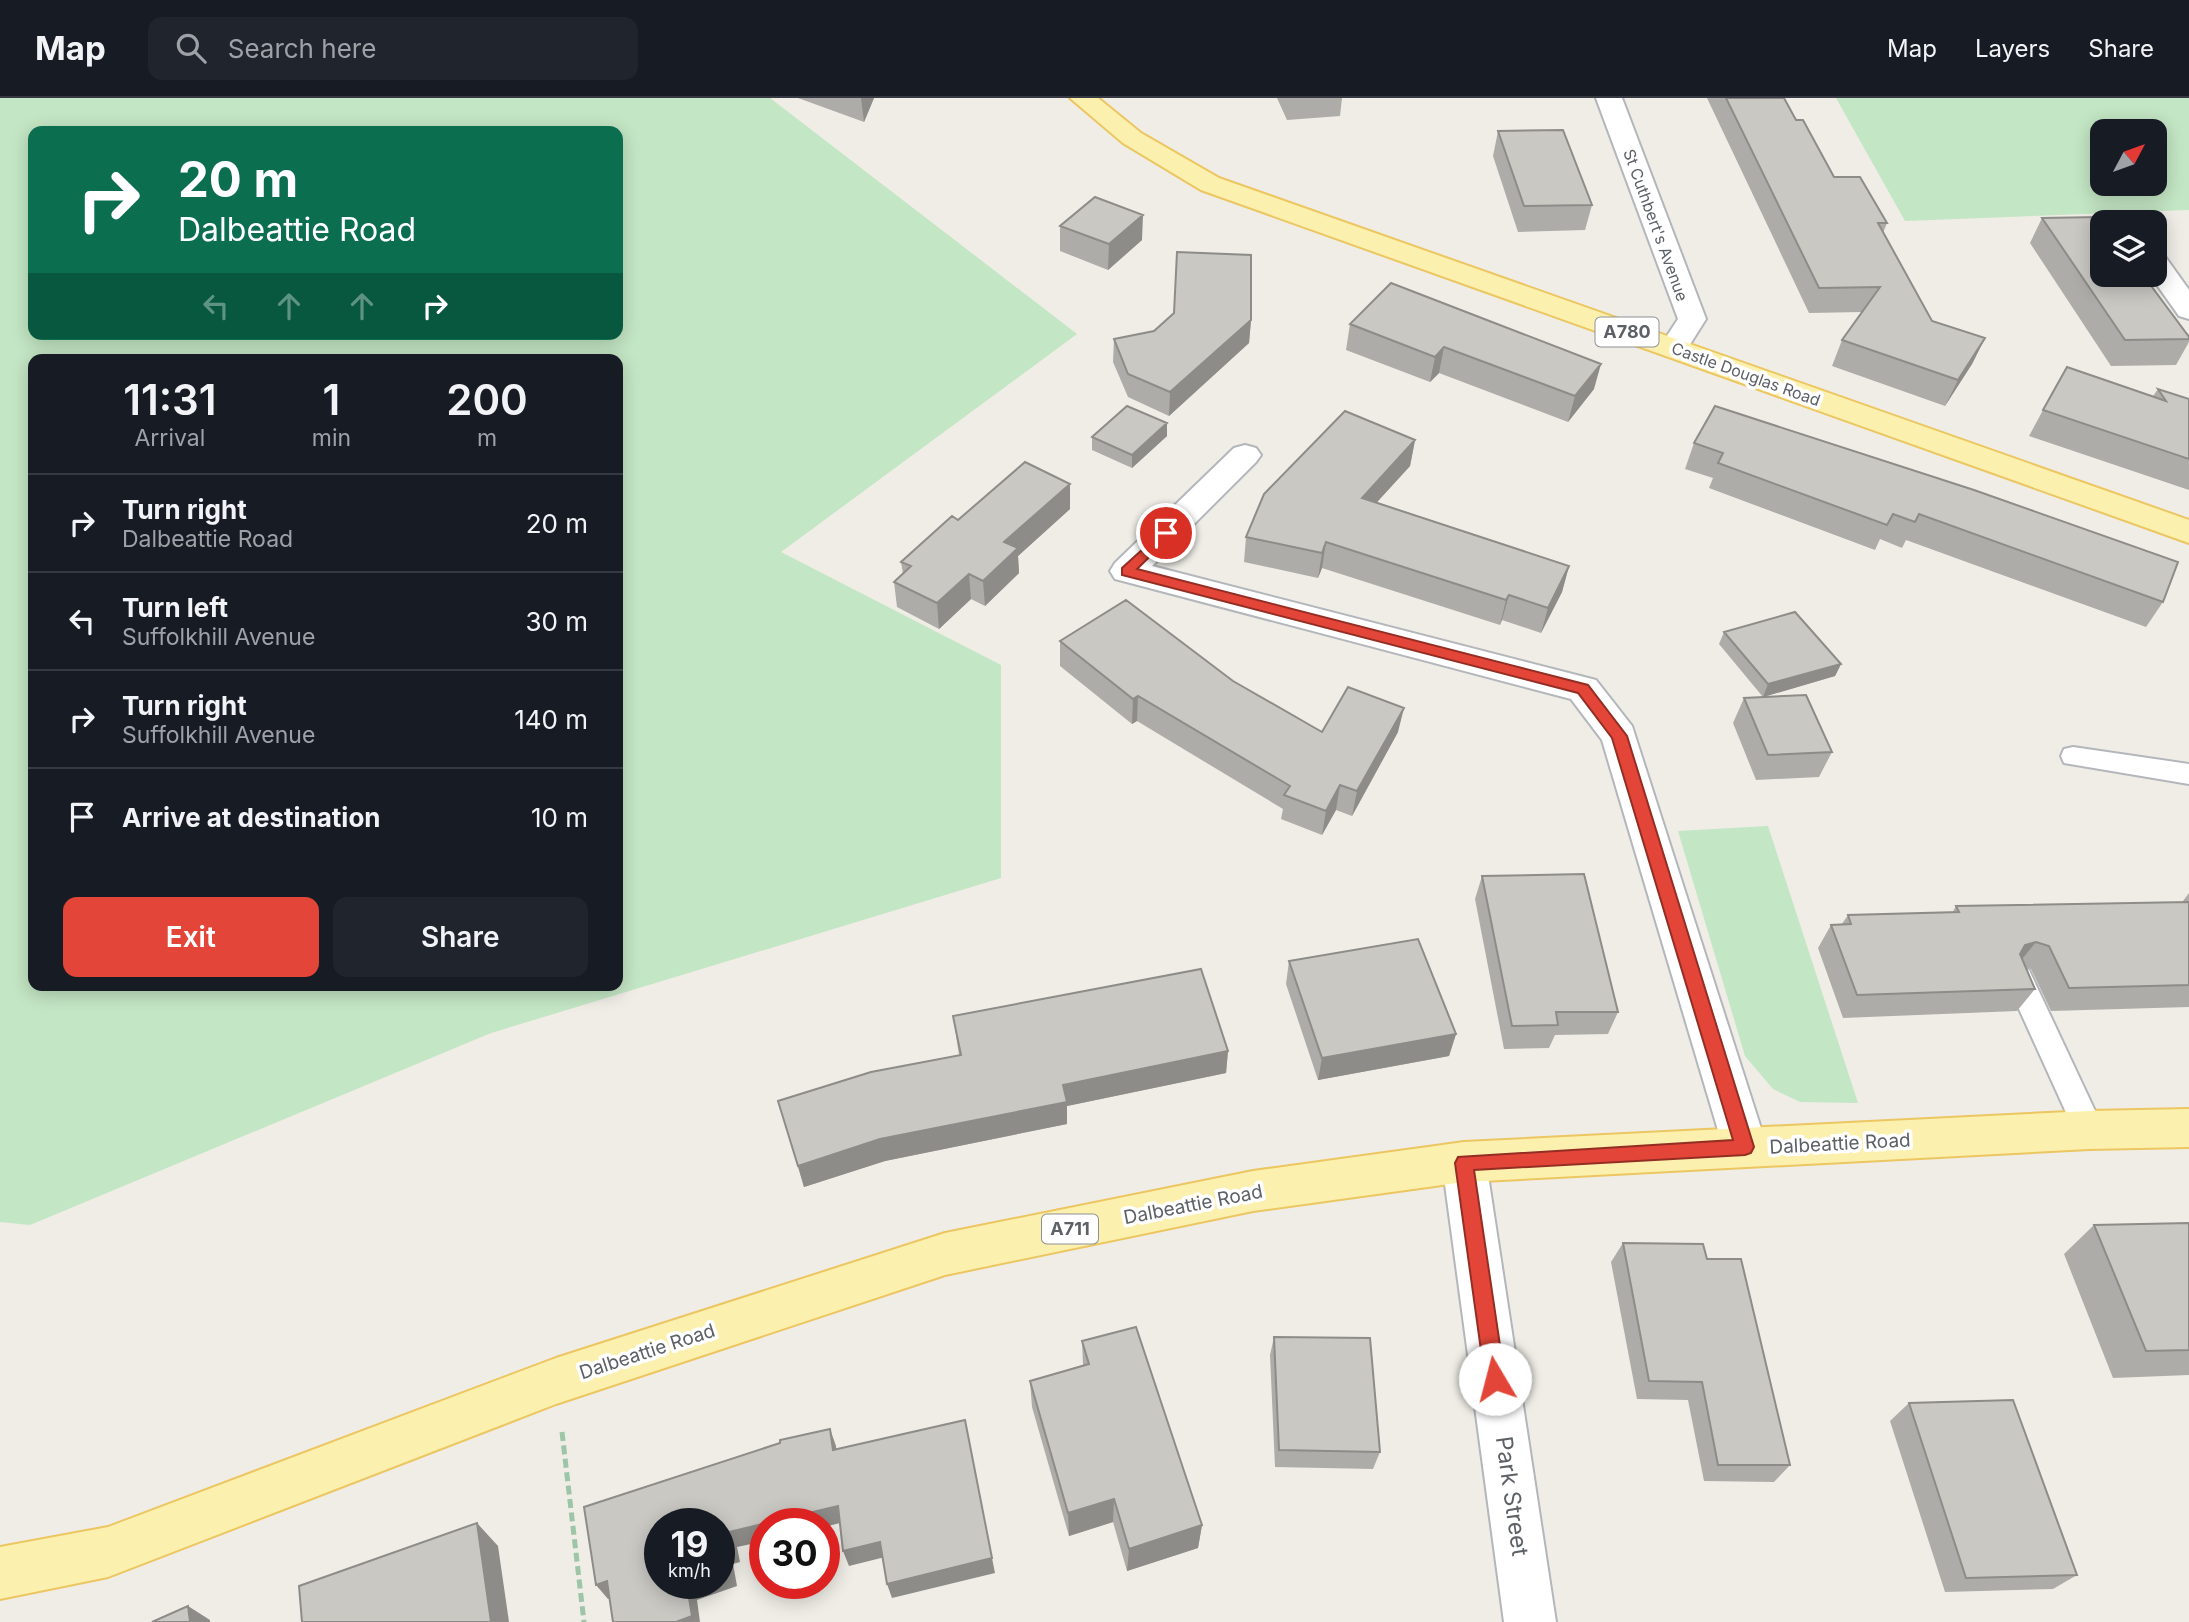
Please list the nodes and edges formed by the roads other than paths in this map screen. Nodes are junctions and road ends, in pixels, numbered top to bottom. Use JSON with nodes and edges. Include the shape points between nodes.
{"nodes":[{"id":1,"x":1083,"y":98,"type":"edge"},
{"id":2,"x":1609,"y":98,"type":"edge"},
{"id":3,"x":2167,"y":279,"type":"edge"},
{"id":4,"x":2189,"y":310,"type":"edge"},
{"id":5,"x":1674,"y":348,"type":"junction"},
{"id":6,"x":1245,"y":455,"type":"dead end"},
{"id":7,"x":2189,"y":532,"type":"edge"},
{"id":8,"x":2073,"y":756,"type":"dead end"},
{"id":9,"x":2189,"y":774,"type":"edge"},
{"id":10,"x":2019,"y":978,"type":"edge"},
{"id":11,"x":2189,"y":1128,"type":"edge"},
{"id":12,"x":2089,"y":1130,"type":"junction"},
{"id":13,"x":1745,"y":1147,"type":"junction"},
{"id":14,"x":1464,"y":1163,"type":"junction"},
{"id":15,"x":0,"y":1573,"type":"edge"},
{"id":16,"x":1530,"y":1622,"type":"edge"}],
"edges":[{"from":1,"to":5,"type":"main road","name":"Castle Douglas Road","number":"A780","via":[[1132,138],[1210,184]]},
{"from":2,"to":5,"type":"street","name":"St Cuthbert's Avenue","via":[[1692,320]]},
{"from":3,"to":4,"type":"street"},
{"from":5,"to":7,"type":"main road","name":"Castle Douglas Road","number":"A780"},
{"from":6,"to":13,"type":"street","via":[[1127,571],[1583,689],[1619,736]]},
{"from":8,"to":9,"type":"lane"},
{"from":10,"to":12,"type":"lane"},
{"from":11,"to":12,"type":"main road","name":"Dalbeattie Road","number":"A711"},
{"from":12,"to":13,"type":"main road","name":"Dalbeattie Road","number":"A711"},
{"from":13,"to":14,"type":"main road","name":"Dalbeattie Road","number":"A711"},
{"from":14,"to":15,"type":"main road","name":"Dalbeattie Road","number":"A711","via":[[1253,1191],[945,1254],[556,1381],[108,1552]]},
{"from":14,"to":16,"type":"street","name":"Park Street"}]}
